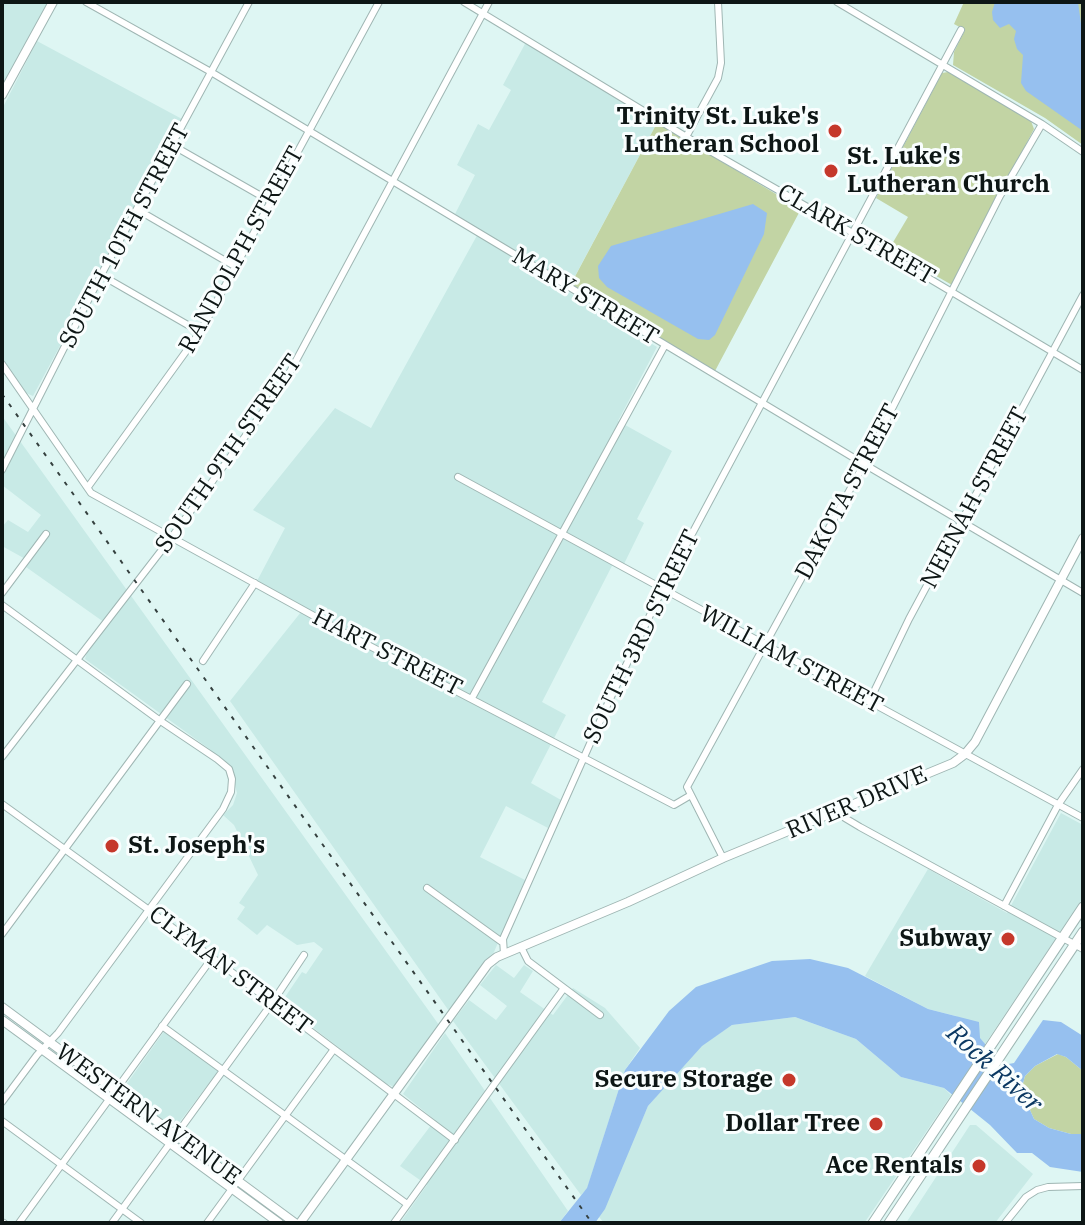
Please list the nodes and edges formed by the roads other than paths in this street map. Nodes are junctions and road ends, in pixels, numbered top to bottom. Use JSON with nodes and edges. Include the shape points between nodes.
{"nodes":[{"id":1,"x":53,"y":2,"type":"edge"},
{"id":2,"x":86,"y":2,"type":"edge"},
{"id":3,"x":249,"y":2,"type":"edge"},
{"id":4,"x":379,"y":2,"type":"edge"},
{"id":5,"x":464,"y":2,"type":"edge"},
{"id":6,"x":489,"y":2,"type":"edge"},
{"id":7,"x":718,"y":2,"type":"edge"},
{"id":8,"x":837,"y":2,"type":"edge"},
{"id":9,"x":483,"y":13,"type":"junction"},
{"id":10,"x":961,"y":30,"type":"dead end"},
{"id":11,"x":942,"y":64,"type":"junction"},
{"id":12,"x":211,"y":72,"type":"junction"},
{"id":13,"x":2,"y":95,"type":"edge"},
{"id":14,"x":1042,"y":124,"type":"junction"},
{"id":15,"x":308,"y":129,"type":"junction"},
{"id":16,"x":686,"y":137,"type":"junction"},
{"id":17,"x":172,"y":145,"type":"junction"},
{"id":18,"x":1083,"y":152,"type":"edge"},
{"id":19,"x":392,"y":182,"type":"junction"},
{"id":20,"x":270,"y":201,"type":"junction"},
{"id":21,"x":138,"y":210,"type":"junction"},
{"id":22,"x":851,"y":232,"type":"junction"},
{"id":23,"x":236,"y":267,"type":"junction"},
{"id":24,"x":101,"y":275,"type":"junction"},
{"id":25,"x":953,"y":292,"type":"junction"},
{"id":26,"x":1083,"y":295,"type":"edge"},
{"id":27,"x":200,"y":332,"type":"junction"},
{"id":28,"x":665,"y":345,"type":"junction"},
{"id":29,"x":1053,"y":352,"type":"junction"},
{"id":30,"x":2,"y":364,"type":"edge"},
{"id":31,"x":1083,"y":370,"type":"edge"},
{"id":32,"x":762,"y":403,"type":"junction"},
{"id":33,"x":33,"y":411,"type":"junction"},
{"id":34,"x":864,"y":464,"type":"junction"},
{"id":35,"x":2,"y":470,"type":"edge"},
{"id":36,"x":458,"y":477,"type":"dead end"},
{"id":37,"x":88,"y":487,"type":"junction"},
{"id":38,"x":963,"y":523,"type":"junction"},
{"id":39,"x":46,"y":534,"type":"dead end"},
{"id":40,"x":561,"y":534,"type":"junction"},
{"id":41,"x":171,"y":538,"type":"junction"},
{"id":42,"x":1083,"y":538,"type":"edge"},
{"id":43,"x":1061,"y":579,"type":"junction"},
{"id":44,"x":255,"y":583,"type":"junction"},
{"id":45,"x":662,"y":590,"type":"junction"},
{"id":46,"x":2,"y":593,"type":"edge"},
{"id":47,"x":1083,"y":593,"type":"edge"},
{"id":48,"x":2,"y":605,"type":"edge"},
{"id":49,"x":766,"y":647,"type":"junction"},
{"id":50,"x":76,"y":659,"type":"junction"},
{"id":51,"x":203,"y":661,"type":"dead end"},
{"id":52,"x":187,"y":684,"type":"dead end"},
{"id":53,"x":472,"y":698,"type":"junction"},
{"id":54,"x":869,"y":702,"type":"junction"},
{"id":55,"x":159,"y":720,"type":"junction"},
{"id":56,"x":965,"y":754,"type":"junction"},
{"id":57,"x":2,"y":757,"type":"edge"},
{"id":58,"x":583,"y":757,"type":"junction"},
{"id":59,"x":1083,"y":769,"type":"edge"},
{"id":60,"x":691,"y":795,"type":"junction"},
{"id":61,"x":2,"y":804,"type":"edge"},
{"id":62,"x":1058,"y":805,"type":"junction"},
{"id":63,"x":842,"y":810,"type":"junction"},
{"id":64,"x":1083,"y":818,"type":"edge"},
{"id":65,"x":64,"y":849,"type":"junction"},
{"id":66,"x":723,"y":858,"type":"junction"},
{"id":67,"x":427,"y":888,"type":"dead end"},
{"id":68,"x":1004,"y":906,"type":"junction"},
{"id":69,"x":1083,"y":907,"type":"edge"},
{"id":70,"x":149,"y":910,"type":"junction"},
{"id":71,"x":1083,"y":932,"type":"edge"},
{"id":72,"x":2,"y":934,"type":"edge"},
{"id":73,"x":1063,"y":938,"type":"junction"},
{"id":74,"x":502,"y":942,"type":"junction"},
{"id":75,"x":1079,"y":946,"type":"edge"},
{"id":76,"x":521,"y":947,"type":"junction"},
{"id":77,"x":504,"y":954,"type":"junction"},
{"id":78,"x":304,"y":955,"type":"dead end"},
{"id":79,"x":212,"y":958,"type":"junction"},
{"id":80,"x":564,"y":988,"type":"junction"},
{"id":81,"x":272,"y":1003,"type":"junction"},
{"id":82,"x":2,"y":1007,"type":"edge"},
{"id":83,"x":600,"y":1015,"type":"dead end"},
{"id":84,"x":2,"y":1020,"type":"edge"},
{"id":85,"x":162,"y":1026,"type":"junction"},
{"id":86,"x":50,"y":1043,"type":"junction"},
{"id":87,"x":334,"y":1049,"type":"junction"},
{"id":88,"x":42,"y":1050,"type":"junction"},
{"id":89,"x":224,"y":1071,"type":"junction"},
{"id":90,"x":115,"y":1091,"type":"junction"},
{"id":91,"x":395,"y":1095,"type":"junction"},
{"id":92,"x":109,"y":1100,"type":"junction"},
{"id":93,"x":2,"y":1102,"type":"edge"},
{"id":94,"x":285,"y":1115,"type":"junction"},
{"id":95,"x":2,"y":1121,"type":"edge"},
{"id":96,"x":173,"y":1140,"type":"junction"},
{"id":97,"x":455,"y":1140,"type":"junction"},
{"id":98,"x":347,"y":1160,"type":"junction"},
{"id":99,"x":62,"y":1165,"type":"junction"},
{"id":100,"x":238,"y":1181,"type":"junction"},
{"id":101,"x":1083,"y":1186,"type":"edge"},
{"id":102,"x":231,"y":1190,"type":"junction"},
{"id":103,"x":407,"y":1204,"type":"junction"},
{"id":104,"x":122,"y":1209,"type":"junction"},
{"id":105,"x":19,"y":1223,"type":"edge"},
{"id":106,"x":112,"y":1223,"type":"edge"},
{"id":107,"x":141,"y":1223,"type":"edge"},
{"id":108,"x":207,"y":1223,"type":"edge"},
{"id":109,"x":279,"y":1223,"type":"edge"},
{"id":110,"x":298,"y":1223,"type":"edge"},
{"id":111,"x":394,"y":1223,"type":"edge"},
{"id":112,"x":873,"y":1223,"type":"edge"},
{"id":113,"x":889,"y":1223,"type":"edge"},
{"id":114,"x":1005,"y":1223,"type":"edge"}],
"edges":[{"from":1,"to":13,"type":"street"},
{"from":2,"to":12,"type":"street","name":"MARY STREET"},
{"from":3,"to":12,"type":"street","name":"SOUTH 10TH STREET"},
{"from":4,"to":15,"type":"street","name":"RANDOLPH STREET"},
{"from":5,"to":9,"type":"street","name":"CLARK STREET"},
{"from":6,"to":9,"type":"street","name":"SOUTH 9TH STREET"},
{"from":7,"to":16,"type":"street","via":[[718,78]]},
{"from":8,"to":11,"type":"street"},
{"from":9,"to":16,"type":"street","name":"CLARK STREET"},
{"from":9,"to":19,"type":"street","name":"SOUTH 9TH STREET"},
{"from":10,"to":11,"type":"street","name":"SOUTH 3RD STREET"},
{"from":11,"to":14,"type":"street"},
{"from":11,"to":22,"type":"street","name":"SOUTH 3RD STREET"},
{"from":12,"to":15,"type":"street","name":"MARY STREET"},
{"from":12,"to":17,"type":"street","name":"SOUTH 10TH STREET"},
{"from":14,"to":18,"type":"street"},
{"from":14,"to":25,"type":"street","name":"DAKOTA STREET"},
{"from":15,"to":19,"type":"street","name":"MARY STREET"},
{"from":15,"to":20,"type":"street","name":"RANDOLPH STREET"},
{"from":16,"to":22,"type":"street","name":"CLARK STREET"},
{"from":17,"to":20,"type":"street"},
{"from":17,"to":21,"type":"street","name":"SOUTH 10TH STREET"},
{"from":19,"to":28,"type":"street","name":"MARY STREET"},
{"from":19,"to":41,"type":"street","name":"SOUTH 9TH STREET","via":[[284,383]]},
{"from":20,"to":23,"type":"street","name":"RANDOLPH STREET"},
{"from":21,"to":23,"type":"street"},
{"from":21,"to":24,"type":"street","name":"SOUTH 10TH STREET"},
{"from":22,"to":25,"type":"street","name":"CLARK STREET"},
{"from":22,"to":32,"type":"street","name":"SOUTH 3RD STREET"},
{"from":23,"to":27,"type":"street","name":"RANDOLPH STREET"},
{"from":24,"to":27,"type":"street"},
{"from":24,"to":33,"type":"street","name":"SOUTH 10TH STREET"},
{"from":25,"to":29,"type":"street","name":"CLARK STREET"},
{"from":25,"to":34,"type":"street","name":"DAKOTA STREET"},
{"from":26,"to":29,"type":"street","name":"NEENAH STREET"},
{"from":27,"to":37,"type":"street","name":"RANDOLPH STREET"},
{"from":28,"to":32,"type":"street","name":"MARY STREET"},
{"from":28,"to":40,"type":"street"},
{"from":29,"to":31,"type":"street","name":"CLARK STREET"},
{"from":29,"to":38,"type":"street","name":"NEENAH STREET"},
{"from":30,"to":33,"type":"street","name":"HART STREET"},
{"from":32,"to":34,"type":"street","name":"MARY STREET"},
{"from":32,"to":45,"type":"street","name":"SOUTH 3RD STREET"},
{"from":33,"to":35,"type":"street","name":"SOUTH 10TH STREET"},
{"from":33,"to":37,"type":"street","name":"HART STREET"},
{"from":34,"to":38,"type":"street","name":"MARY STREET"},
{"from":34,"to":49,"type":"street","name":"DAKOTA STREET"},
{"from":36,"to":40,"type":"street","name":"WILLIAM STREET"},
{"from":37,"to":41,"type":"street","name":"HART STREET"},
{"from":38,"to":43,"type":"street","name":"MARY STREET"},
{"from":38,"to":54,"type":"street","name":"NEENAH STREET"},
{"from":39,"to":46,"type":"street"},
{"from":40,"to":45,"type":"street","name":"WILLIAM STREET"},
{"from":40,"to":53,"type":"street"},
{"from":41,"to":44,"type":"street","name":"HART STREET"},
{"from":41,"to":50,"type":"street","name":"SOUTH 9TH STREET"},
{"from":42,"to":43,"type":"street","name":"RIVER DRIVE"},
{"from":43,"to":47,"type":"street","name":"MARY STREET"},
{"from":43,"to":56,"type":"street","name":"RIVER DRIVE"},
{"from":44,"to":51,"type":"street"},
{"from":44,"to":53,"type":"street","name":"HART STREET"},
{"from":45,"to":49,"type":"street","name":"WILLIAM STREET"},
{"from":45,"to":58,"type":"street","name":"SOUTH 3RD STREET"},
{"from":48,"to":50,"type":"street"},
{"from":49,"to":54,"type":"street","name":"WILLIAM STREET"},
{"from":49,"to":60,"type":"street","name":"DAKOTA STREET","via":[[687,787]]},
{"from":50,"to":55,"type":"street"},
{"from":50,"to":57,"type":"street","name":"SOUTH 9TH STREET"},
{"from":52,"to":55,"type":"street"},
{"from":53,"to":58,"type":"street","name":"HART STREET"},
{"from":54,"to":56,"type":"street","name":"WILLIAM STREET"},
{"from":55,"to":65,"type":"street"},
{"from":55,"to":70,"type":"street","via":[[229,769],[231,792]]},
{"from":56,"to":62,"type":"street","name":"WILLIAM STREET"},
{"from":56,"to":63,"type":"street","name":"RIVER DRIVE"},
{"from":58,"to":60,"type":"street","name":"HART STREET","via":[[674,805]]},
{"from":58,"to":74,"type":"street","name":"SOUTH 3RD STREET"},
{"from":59,"to":62,"type":"street"},
{"from":60,"to":66,"type":"street"},
{"from":61,"to":65,"type":"street","name":"CLYMAN STREET"},
{"from":62,"to":64,"type":"street","name":"WILLIAM STREET"},
{"from":62,"to":68,"type":"street"},
{"from":63,"to":66,"type":"street","name":"RIVER DRIVE"},
{"from":63,"to":68,"type":"street","via":[[860,827]]},
{"from":65,"to":70,"type":"street","name":"CLYMAN STREET"},
{"from":65,"to":72,"type":"street"},
{"from":66,"to":76,"type":"street","name":"RIVER DRIVE"},
{"from":67,"to":74,"type":"street"},
{"from":68,"to":73,"type":"street"},
{"from":69,"to":73,"type":"main road"},
{"from":70,"to":79,"type":"street","name":"CLYMAN STREET"},
{"from":70,"to":86,"type":"street"},
{"from":71,"to":75,"type":"main road"},
{"from":73,"to":75,"type":"street"},
{"from":73,"to":112,"type":"main road"},
{"from":74,"to":77,"type":"street"},
{"from":75,"to":113,"type":"main road"},
{"from":76,"to":77,"type":"street","name":"RIVER DRIVE"},
{"from":76,"to":80,"type":"street","via":[[528,961]]},
{"from":77,"to":91,"type":"street","via":[[488,964]]},
{"from":78,"to":81,"type":"street"},
{"from":79,"to":81,"type":"street","name":"CLYMAN STREET"},
{"from":79,"to":85,"type":"street"},
{"from":80,"to":83,"type":"street"},
{"from":80,"to":97,"type":"street"},
{"from":81,"to":87,"type":"street","name":"CLYMAN STREET"},
{"from":81,"to":89,"type":"street"},
{"from":82,"to":86,"type":"street","name":"WESTERN AVENUE"},
{"from":84,"to":88,"type":"street","name":"WESTERN AVENUE"},
{"from":85,"to":89,"type":"street"},
{"from":85,"to":90,"type":"street"},
{"from":86,"to":88,"type":"street"},
{"from":86,"to":90,"type":"street","name":"WESTERN AVENUE"},
{"from":87,"to":91,"type":"street","name":"CLYMAN STREET"},
{"from":87,"to":94,"type":"street"},
{"from":88,"to":92,"type":"street","name":"WESTERN AVENUE"},
{"from":88,"to":93,"type":"street"},
{"from":89,"to":94,"type":"street"},
{"from":89,"to":96,"type":"street"},
{"from":90,"to":92,"type":"street"},
{"from":90,"to":96,"type":"street","name":"WESTERN AVENUE"},
{"from":91,"to":97,"type":"street","name":"CLYMAN STREET"},
{"from":91,"to":98,"type":"street"},
{"from":92,"to":96,"type":"street","name":"WESTERN AVENUE"},
{"from":92,"to":99,"type":"street"},
{"from":94,"to":98,"type":"street"},
{"from":94,"to":100,"type":"street"},
{"from":95,"to":99,"type":"street"},
{"from":96,"to":100,"type":"street","name":"WESTERN AVENUE"},
{"from":96,"to":102,"type":"street","name":"WESTERN AVENUE"},
{"from":96,"to":104,"type":"street"},
{"from":97,"to":103,"type":"street"},
{"from":98,"to":103,"type":"street"},
{"from":98,"to":110,"type":"street"},
{"from":99,"to":104,"type":"street"},
{"from":99,"to":105,"type":"street"},
{"from":100,"to":102,"type":"street"},
{"from":100,"to":110,"type":"street","name":"WESTERN AVENUE"},
{"from":101,"to":114,"type":"street","via":[[1043,1188],[1026,1197]]},
{"from":102,"to":108,"type":"street"},
{"from":102,"to":109,"type":"street","name":"WESTERN AVENUE"},
{"from":103,"to":111,"type":"street"},
{"from":104,"to":106,"type":"street"},
{"from":104,"to":107,"type":"street"}]}
